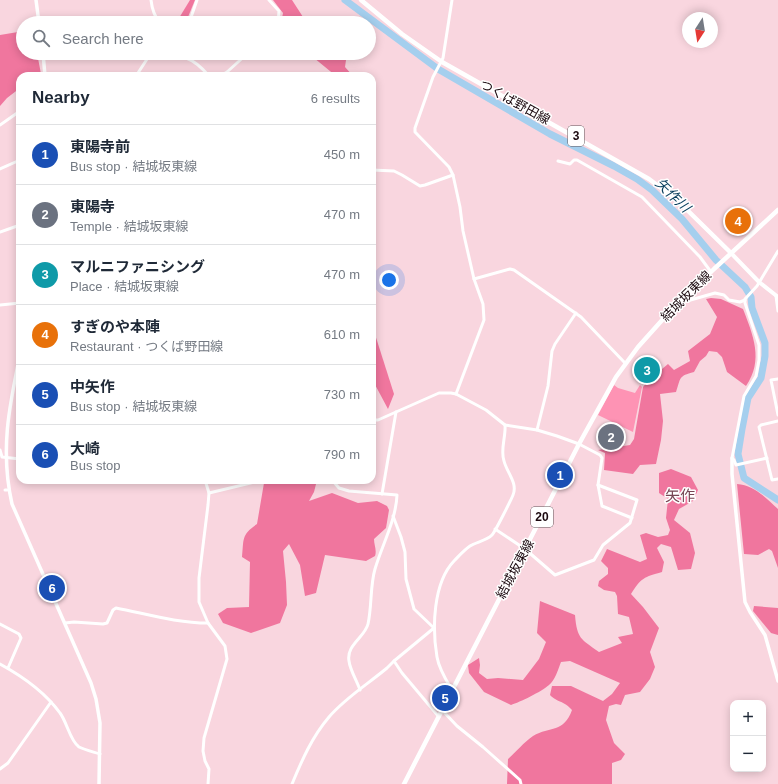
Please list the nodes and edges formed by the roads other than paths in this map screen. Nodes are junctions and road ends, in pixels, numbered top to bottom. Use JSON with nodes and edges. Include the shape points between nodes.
{"nodes":[{"id":1,"x":36,"y":0,"type":"edge"},
{"id":2,"x":151,"y":0,"type":"edge"},
{"id":3,"x":197,"y":0,"type":"edge"},
{"id":4,"x":269,"y":0,"type":"edge"},
{"id":5,"x":361,"y":0,"type":"edge"},
{"id":6,"x":452,"y":0,"type":"edge"},
{"id":7,"x":38,"y":16,"type":"edge"},
{"id":8,"x":155,"y":16,"type":"edge"},
{"id":9,"x":191,"y":16,"type":"edge"},
{"id":10,"x":279,"y":16,"type":"edge"},
{"id":11,"x":44,"y":60,"type":"edge"},
{"id":12,"x":147,"y":60,"type":"edge"},
{"id":13,"x":191,"y":60,"type":"edge"},
{"id":14,"x":240,"y":60,"type":"edge"},
{"id":15,"x":441,"y":64,"type":"junction"},
{"id":16,"x":45,"y":72,"type":"edge"},
{"id":17,"x":139,"y":72,"type":"edge"},
{"id":18,"x":206,"y":72,"type":"edge"},
{"id":19,"x":227,"y":72,"type":"edge"},
{"id":20,"x":16,"y":114,"type":"edge"},
{"id":21,"x":0,"y":125,"type":"edge"},
{"id":22,"x":558,"y":161,"type":"dead end"},
{"id":23,"x":16,"y":162,"type":"edge"},
{"id":24,"x":0,"y":169,"type":"edge"},
{"id":25,"x":376,"y":170,"type":"edge"},
{"id":26,"x":452,"y":175,"type":"junction"},
{"id":27,"x":778,"y":210,"type":"edge"},
{"id":28,"x":16,"y":226,"type":"edge"},
{"id":29,"x":0,"y":232,"type":"edge"},
{"id":30,"x":778,"y":251,"type":"edge"},
{"id":31,"x":731,"y":253,"type":"junction"},
{"id":32,"x":713,"y":270,"type":"junction"},
{"id":33,"x":474,"y":278,"type":"junction"},
{"id":34,"x":759,"y":282,"type":"junction"},
{"id":35,"x":777,"y":297,"type":"edge"},
{"id":36,"x":746,"y":299,"type":"junction"},
{"id":37,"x":681,"y":301,"type":"junction"},
{"id":38,"x":16,"y":303,"type":"edge"},
{"id":39,"x":0,"y":305,"type":"edge"},
{"id":40,"x":778,"y":312,"type":"edge"},
{"id":41,"x":576,"y":313,"type":"junction"},
{"id":42,"x":625,"y":363,"type":"junction"},
{"id":43,"x":16,"y":373,"type":"edge"},
{"id":44,"x":778,"y":379,"type":"edge"},
{"id":45,"x":456,"y":394,"type":"junction"},
{"id":46,"x":396,"y":412,"type":"junction"},
{"id":47,"x":778,"y":415,"type":"edge"},
{"id":48,"x":376,"y":420,"type":"edge"},
{"id":49,"x":778,"y":421,"type":"edge"},
{"id":50,"x":504,"y":425,"type":"junction"},
{"id":51,"x":537,"y":430,"type":"junction"},
{"id":52,"x":579,"y":444,"type":"junction"},
{"id":53,"x":0,"y":450,"type":"edge"},
{"id":54,"x":2,"y":457,"type":"junction"},
{"id":55,"x":732,"y":458,"type":"junction"},
{"id":56,"x":767,"y":458,"type":"junction"},
{"id":57,"x":16,"y":459,"type":"edge"},
{"id":58,"x":778,"y":479,"type":"edge"},
{"id":59,"x":206,"y":484,"type":"edge"},
{"id":60,"x":246,"y":484,"type":"edge"},
{"id":61,"x":336,"y":484,"type":"edge"},
{"id":62,"x":598,"y":484,"type":"junction"},
{"id":63,"x":209,"y":493,"type":"junction"},
{"id":64,"x":382,"y":494,"type":"junction"},
{"id":65,"x":393,"y":516,"type":"junction"},
{"id":66,"x":632,"y":518,"type":"junction"},
{"id":67,"x":495,"y":529,"type":"junction"},
{"id":68,"x":526,"y":548,"type":"junction"},
{"id":69,"x":64,"y":623,"type":"junction"},
{"id":70,"x":208,"y":623,"type":"junction"},
{"id":71,"x":0,"y":624,"type":"edge"},
{"id":72,"x":434,"y":628,"type":"junction"},
{"id":73,"x":394,"y":661,"type":"junction"},
{"id":74,"x":0,"y":664,"type":"edge"},
{"id":75,"x":8,"y":668,"type":"junction"},
{"id":76,"x":778,"y":681,"type":"edge"},
{"id":77,"x":360,"y":690,"type":"junction"},
{"id":78,"x":452,"y":690,"type":"junction"},
{"id":79,"x":51,"y":702,"type":"junction"},
{"id":80,"x":442,"y":710,"type":"junction"},
{"id":81,"x":439,"y":717,"type":"junction"},
{"id":82,"x":100,"y":754,"type":"junction"},
{"id":83,"x":0,"y":768,"type":"edge"},
{"id":84,"x":99,"y":784,"type":"edge"},
{"id":85,"x":208,"y":784,"type":"edge"},
{"id":86,"x":292,"y":784,"type":"edge"},
{"id":87,"x":404,"y":784,"type":"edge"},
{"id":88,"x":522,"y":784,"type":"edge"}],
"edges":[{"from":1,"to":7,"type":"street"},
{"from":2,"to":8,"type":"street"},
{"from":3,"to":9,"type":"street"},
{"from":4,"to":10,"type":"street","via":[[279,11]]},
{"from":5,"to":15,"type":"main road","name":"つくば野田線","number":"3"},
{"from":6,"to":15,"type":"street"},
{"from":11,"to":16,"type":"street"},
{"from":12,"to":17,"type":"street"},
{"from":13,"to":18,"type":"street"},
{"from":14,"to":19,"type":"street"},
{"from":15,"to":26,"type":"street","via":[[435,73],[415,132],[449,167]]},
{"from":15,"to":31,"type":"main road","name":"つくば野田線","number":"3","via":[[649,179],[677,200]]},
{"from":20,"to":21,"type":"street"},
{"from":22,"to":32,"type":"street","via":[[570,164],[577,160],[639,195]]},
{"from":23,"to":24,"type":"street"},
{"from":25,"to":26,"type":"street","via":[[394,171],[420,186]]},
{"from":26,"to":33,"type":"street"},
{"from":27,"to":31,"type":"main road"},
{"from":28,"to":29,"type":"street"},
{"from":30,"to":34,"type":"street"},
{"from":31,"to":32,"type":"main road","name":"結城坂東線","number":"20"},
{"from":31,"to":34,"type":"main road"},
{"from":32,"to":37,"type":"main road","name":"結城坂東線","number":"20"},
{"from":33,"to":41,"type":"street","via":[[514,270]]},
{"from":33,"to":45,"type":"street","via":[[483,304],[484,320]]},
{"from":34,"to":35,"type":"main road"},
{"from":34,"to":36,"type":"street"},
{"from":35,"to":40,"type":"street"},
{"from":36,"to":37,"type":"street","via":[[740,302],[729,300],[724,295],[715,293]]},
{"from":36,"to":55,"type":"street","via":[[759,345],[759,360],[756,376],[744,396]]},
{"from":37,"to":42,"type":"main road","name":"結城坂東線","number":"20"},
{"from":38,"to":39,"type":"street"},
{"from":41,"to":42,"type":"street"},
{"from":41,"to":51,"type":"street","via":[[552,350],[548,386]]},
{"from":42,"to":52,"type":"main road","name":"結城坂東線","number":"20"},
{"from":43,"to":54,"type":"street","via":[[5,426]]},
{"from":44,"to":47,"type":"street","via":[[771,380]]},
{"from":45,"to":46,"type":"street","via":[[439,393]]},
{"from":45,"to":50,"type":"street","via":[[486,410]]},
{"from":46,"to":48,"type":"street"},
{"from":46,"to":64,"type":"street"},
{"from":49,"to":56,"type":"street","via":[[759,427]]},
{"from":50,"to":51,"type":"street"},
{"from":50,"to":67,"type":"street","via":[[503,460],[515,485],[514,494]]},
{"from":51,"to":52,"type":"street"},
{"from":52,"to":62,"type":"street","via":[[602,458]]},
{"from":52,"to":68,"type":"main road","name":"結城坂東線","number":"20"},
{"from":53,"to":54,"type":"street"},
{"from":54,"to":57,"type":"street"},
{"from":54,"to":69,"type":"street","via":[[6,490]]},
{"from":55,"to":56,"type":"street","via":[[736,465]]},
{"from":55,"to":76,"type":"street","via":[[745,602],[766,635]]},
{"from":56,"to":58,"type":"street","via":[[772,480]]},
{"from":59,"to":63,"type":"street"},
{"from":60,"to":63,"type":"street"},
{"from":61,"to":64,"type":"street","via":[[349,491]]},
{"from":62,"to":66,"type":"street","via":[[602,506]]},
{"from":62,"to":66,"type":"street","via":[[637,500]]},
{"from":63,"to":70,"type":"street","via":[[198,590],[198,602]]},
{"from":64,"to":65,"type":"street","via":[[397,495]]},
{"from":65,"to":72,"type":"street","via":[[405,552],[406,579],[414,609]]},
{"from":65,"to":77,"type":"street","via":[[374,570],[368,625],[350,654],[349,661]]},
{"from":66,"to":68,"type":"street","via":[[630,523],[603,546],[594,560],[556,575]]},
{"from":67,"to":68,"type":"street"},
{"from":67,"to":72,"type":"street","via":[[492,536],[470,546],[446,572],[438,598]]},
{"from":68,"to":78,"type":"main road","name":"結城坂東線","number":"20"},
{"from":69,"to":70,"type":"street","via":[[108,623],[116,608],[174,620]]},
{"from":69,"to":82,"type":"street","via":[[96,699],[100,723]]},
{"from":70,"to":85,"type":"street","via":[[225,646],[227,659],[204,738],[203,751],[209,769]]},
{"from":71,"to":75,"type":"street","via":[[19,634],[21,638]]},
{"from":72,"to":73,"type":"street"},
{"from":72,"to":78,"type":"street","via":[[437,657]]},
{"from":73,"to":77,"type":"street"},
{"from":73,"to":81,"type":"street"},
{"from":74,"to":75,"type":"street"},
{"from":75,"to":79,"type":"street"},
{"from":77,"to":86,"type":"street","via":[[338,707],[320,728]]},
{"from":78,"to":80,"type":"main road","name":"結城坂東線","number":"20"},
{"from":79,"to":82,"type":"street","via":[[60,713],[74,742],[80,747]]},
{"from":79,"to":83,"type":"street","via":[[8,763]]},
{"from":80,"to":81,"type":"main road","name":"結城坂東線","number":"20"},
{"from":80,"to":88,"type":"street"},
{"from":81,"to":87,"type":"main road","name":"結城坂東線","number":"20"},
{"from":82,"to":84,"type":"street"}]}
